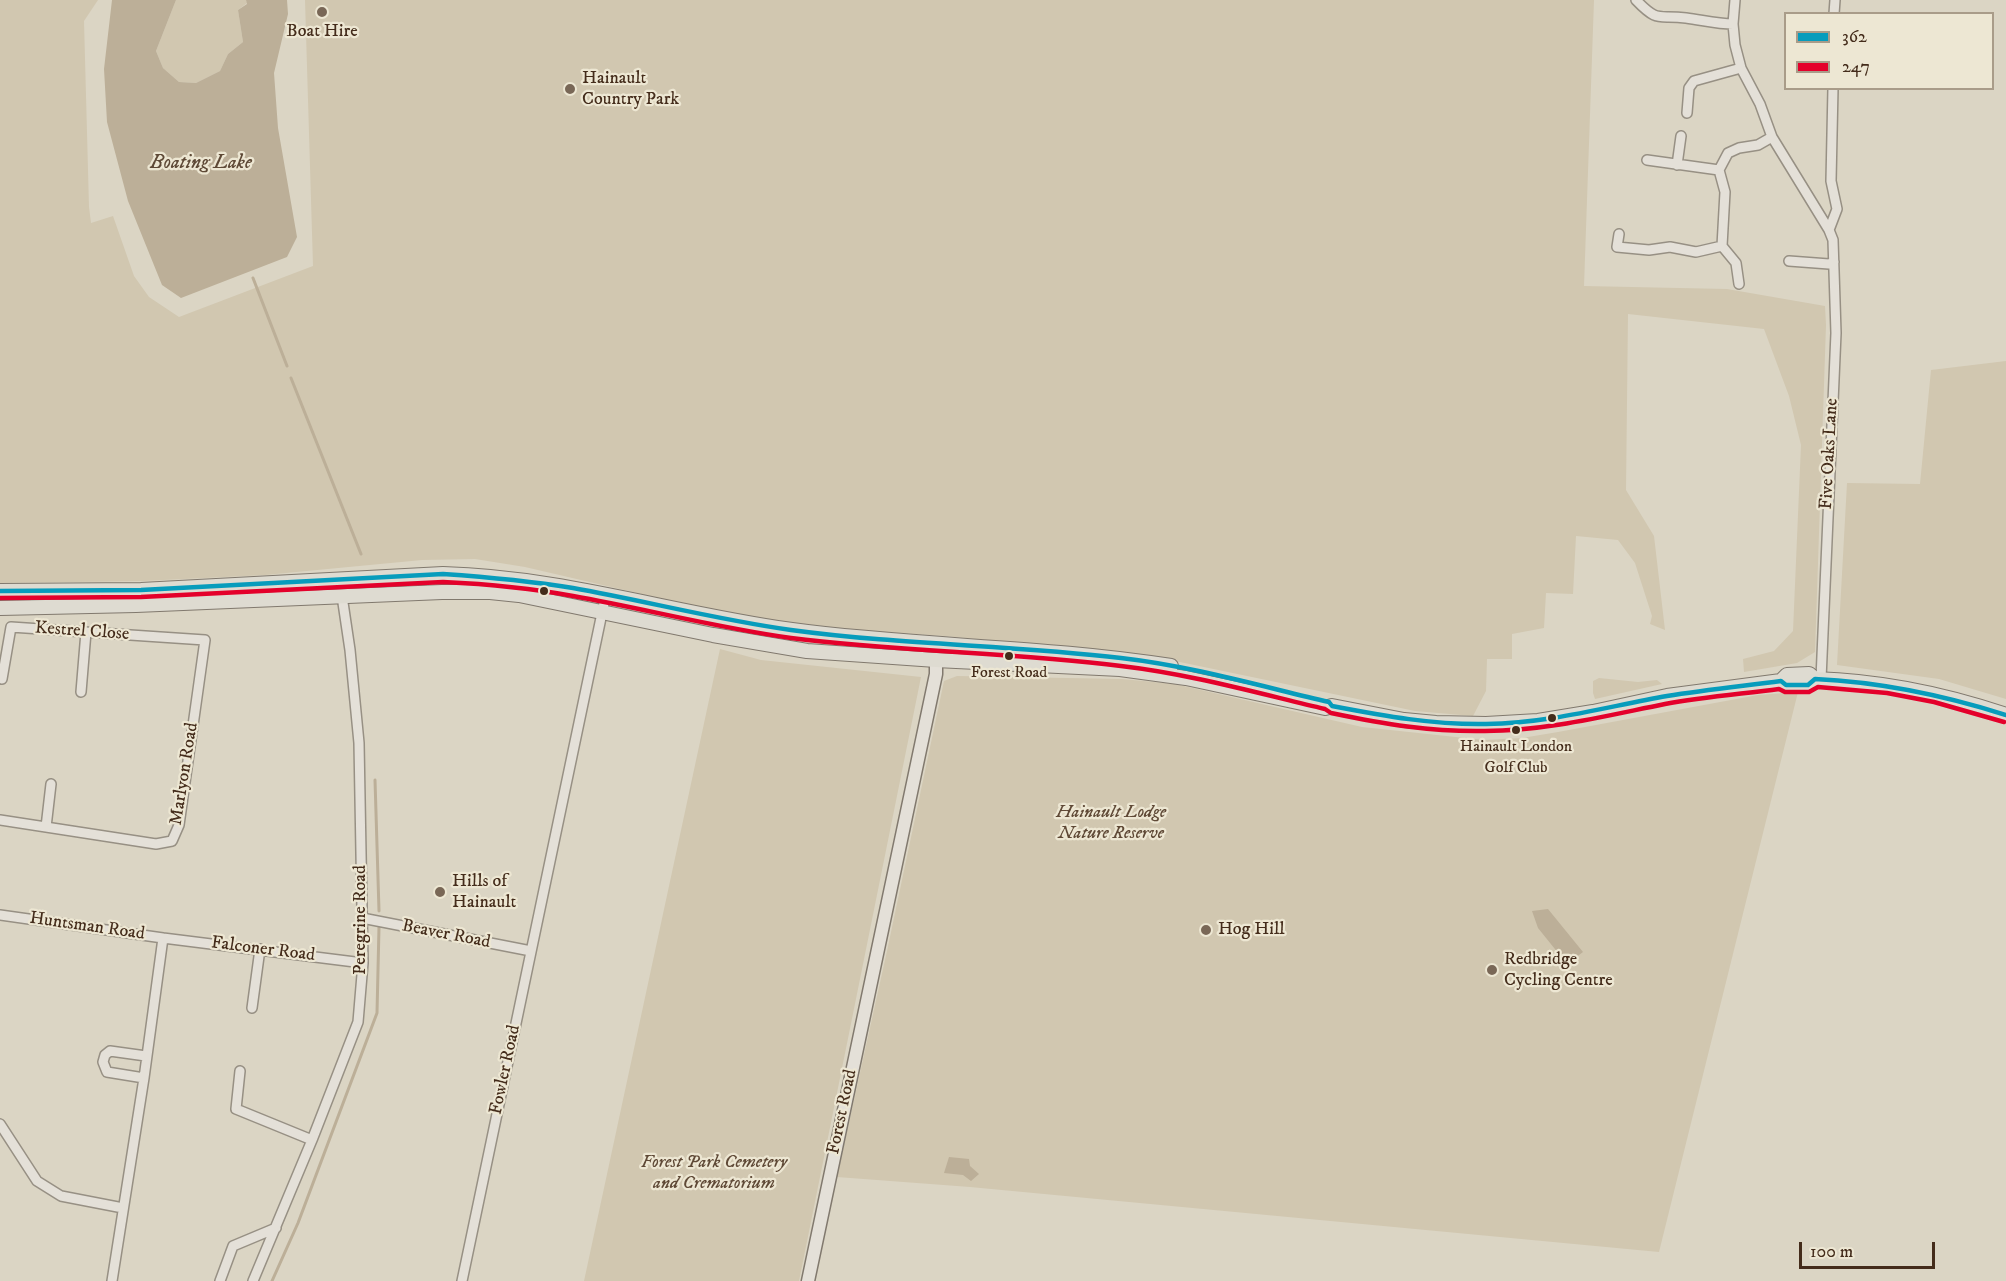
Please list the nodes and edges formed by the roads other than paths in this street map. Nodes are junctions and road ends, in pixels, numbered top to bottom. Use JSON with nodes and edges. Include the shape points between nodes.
{"nodes":[{"id":1,"x":1636,"y":0,"type":"edge"},
{"id":2,"x":1735,"y":0,"type":"edge"},
{"id":3,"x":1733,"y":24,"type":"junction"},
{"id":4,"x":1741,"y":68,"type":"junction"},
{"id":5,"x":1833,"y":90,"type":"edge"},
{"id":6,"x":1687,"y":113,"type":"dead end"},
{"id":7,"x":1681,"y":136,"type":"dead end"},
{"id":8,"x":1772,"y":137,"type":"junction"},
{"id":9,"x":1647,"y":160,"type":"dead end"},
{"id":10,"x":1677,"y":165,"type":"junction"},
{"id":11,"x":1719,"y":170,"type":"junction"},
{"id":12,"x":1829,"y":230,"type":"junction"},
{"id":13,"x":1619,"y":234,"type":"dead end"},
{"id":14,"x":1722,"y":246,"type":"junction"},
{"id":15,"x":1789,"y":261,"type":"dead end"},
{"id":16,"x":1834,"y":262,"type":"junction"},
{"id":17,"x":1739,"y":284,"type":"dead end"},
{"id":18,"x":0,"y":591,"type":"edge"},
{"id":19,"x":606,"y":594,"type":"junction"},
{"id":20,"x":342,"y":596,"type":"junction"},
{"id":21,"x":0,"y":608,"type":"edge"},
{"id":22,"x":602,"y":612,"type":"junction"},
{"id":23,"x":86,"y":632,"type":"junction"},
{"id":24,"x":205,"y":640,"type":"joint"},
{"id":25,"x":936,"y":660,"type":"junction"},
{"id":26,"x":2,"y":679,"type":"dead end"},
{"id":27,"x":1818,"y":679,"type":"junction"},
{"id":28,"x":81,"y":692,"type":"dead end"},
{"id":29,"x":1332,"y":706,"type":"junction"},
{"id":30,"x":2006,"y":715,"type":"edge"},
{"id":31,"x":52,"y":785,"type":"dead end"},
{"id":32,"x":0,"y":820,"type":"edge"},
{"id":33,"x":46,"y":827,"type":"junction"},
{"id":34,"x":0,"y":915,"type":"edge"},
{"id":35,"x":362,"y":918,"type":"junction"},
{"id":36,"x":163,"y":938,"type":"junction"},
{"id":37,"x":260,"y":949,"type":"junction"},
{"id":38,"x":531,"y":951,"type":"junction"},
{"id":39,"x":363,"y":963,"type":"junction"},
{"id":40,"x":252,"y":1008,"type":"dead end"},
{"id":41,"x":146,"y":1056,"type":"junction"},
{"id":42,"x":240,"y":1071,"type":"dead end"},
{"id":43,"x":144,"y":1078,"type":"junction"},
{"id":44,"x":0,"y":1124,"type":"edge"},
{"id":45,"x":312,"y":1140,"type":"junction"},
{"id":46,"x":123,"y":1208,"type":"junction"},
{"id":47,"x":276,"y":1228,"type":"junction"},
{"id":48,"x":112,"y":1281,"type":"edge"},
{"id":49,"x":220,"y":1281,"type":"edge"},
{"id":50,"x":253,"y":1281,"type":"edge"},
{"id":51,"x":462,"y":1281,"type":"edge"},
{"id":52,"x":808,"y":1281,"type":"edge"}],
"edges":[{"from":1,"to":3,"type":"street","via":[[1661,18]]},
{"from":2,"to":3,"type":"street","name":"Five Oaks Lane"},
{"from":3,"to":4,"type":"street","name":"Five Oaks Lane"},
{"from":4,"to":6,"type":"street","via":[[1694,81],[1689,88]]},
{"from":4,"to":8,"type":"street","name":"Five Oaks Lane"},
{"from":5,"to":12,"type":"street","name":"Five Oaks Lane","via":[[1831,181],[1837,208]]},
{"from":7,"to":10,"type":"street"},
{"from":8,"to":11,"type":"street","via":[[1728,153]]},
{"from":8,"to":12,"type":"street","name":"Five Oaks Lane"},
{"from":9,"to":10,"type":"street"},
{"from":10,"to":11,"type":"street"},
{"from":11,"to":14,"type":"street","via":[[1725,192]]},
{"from":12,"to":16,"type":"street","name":"Five Oaks Lane"},
{"from":13,"to":14,"type":"street","via":[[1617,247],[1696,252]]},
{"from":14,"to":17,"type":"street","via":[[1736,263]]},
{"from":15,"to":16,"type":"street"},
{"from":16,"to":27,"type":"street","name":"Five Oaks Lane","via":[[1836,333]]},
{"from":18,"to":19,"type":"main road","via":[[141,590],[443,574],[514,578]]},
{"from":19,"to":22,"type":"street","name":"Fowler Road"},
{"from":19,"to":29,"type":"main road","via":[[736,622],[795,630],[932,645],[1122,658],[1187,669],[1329,702]]},
{"from":20,"to":21,"type":"main road"},
{"from":20,"to":22,"type":"main road","via":[[489,592]]},
{"from":20,"to":35,"type":"street","name":"Peregrine Road","via":[[359,743]]},
{"from":22,"to":25,"type":"main road","via":[[807,651]]},
{"from":22,"to":38,"type":"street","name":"Fowler Road"},
{"from":23,"to":24,"type":"street","name":"Kestrel Close"},
{"from":23,"to":26,"type":"street","name":"Kestrel Close","via":[[11,627]]},
{"from":23,"to":28,"type":"street"},
{"from":24,"to":33,"type":"street","name":"Marlyon Road","via":[[179,825],[172,841],[156,844]]},
{"from":25,"to":29,"type":"main road","via":[[1120,669],[1186,678],[1325,708]]},
{"from":25,"to":52,"type":"street","name":"Forest Road"},
{"from":27,"to":29,"type":"main road","via":[[1807,674],[1787,675],[1782,681],[1517,722],[1437,723]]},
{"from":27,"to":30,"type":"main road","via":[[1916,690]]},
{"from":31,"to":33,"type":"street"},
{"from":32,"to":33,"type":"street","name":"Marlyon Road"},
{"from":34,"to":36,"type":"street","name":"Huntsman Road"},
{"from":35,"to":38,"type":"street","name":"Beaver Road"},
{"from":35,"to":39,"type":"street","name":"Peregrine Road"},
{"from":36,"to":37,"type":"street","name":"Falconer Road"},
{"from":36,"to":41,"type":"street","name":"Huntsman Road"},
{"from":37,"to":39,"type":"street","name":"Falconer Road"},
{"from":37,"to":40,"type":"street"},
{"from":38,"to":51,"type":"street","name":"Fowler Road"},
{"from":39,"to":45,"type":"street","name":"Peregrine Road","via":[[358,1022]]},
{"from":41,"to":43,"type":"street","name":"Huntsman Road"},
{"from":41,"to":43,"type":"street","via":[[110,1052],[103,1062],[107,1072]]},
{"from":42,"to":45,"type":"street","via":[[236,1109]]},
{"from":43,"to":46,"type":"street","name":"Huntsman Road"},
{"from":44,"to":46,"type":"street","via":[[37,1182],[61,1196]]},
{"from":45,"to":47,"type":"street","name":"Peregrine Road"},
{"from":46,"to":48,"type":"street","name":"Huntsman Road"},
{"from":47,"to":49,"type":"street","via":[[233,1246]]},
{"from":47,"to":50,"type":"street","name":"Peregrine Road"}]}
